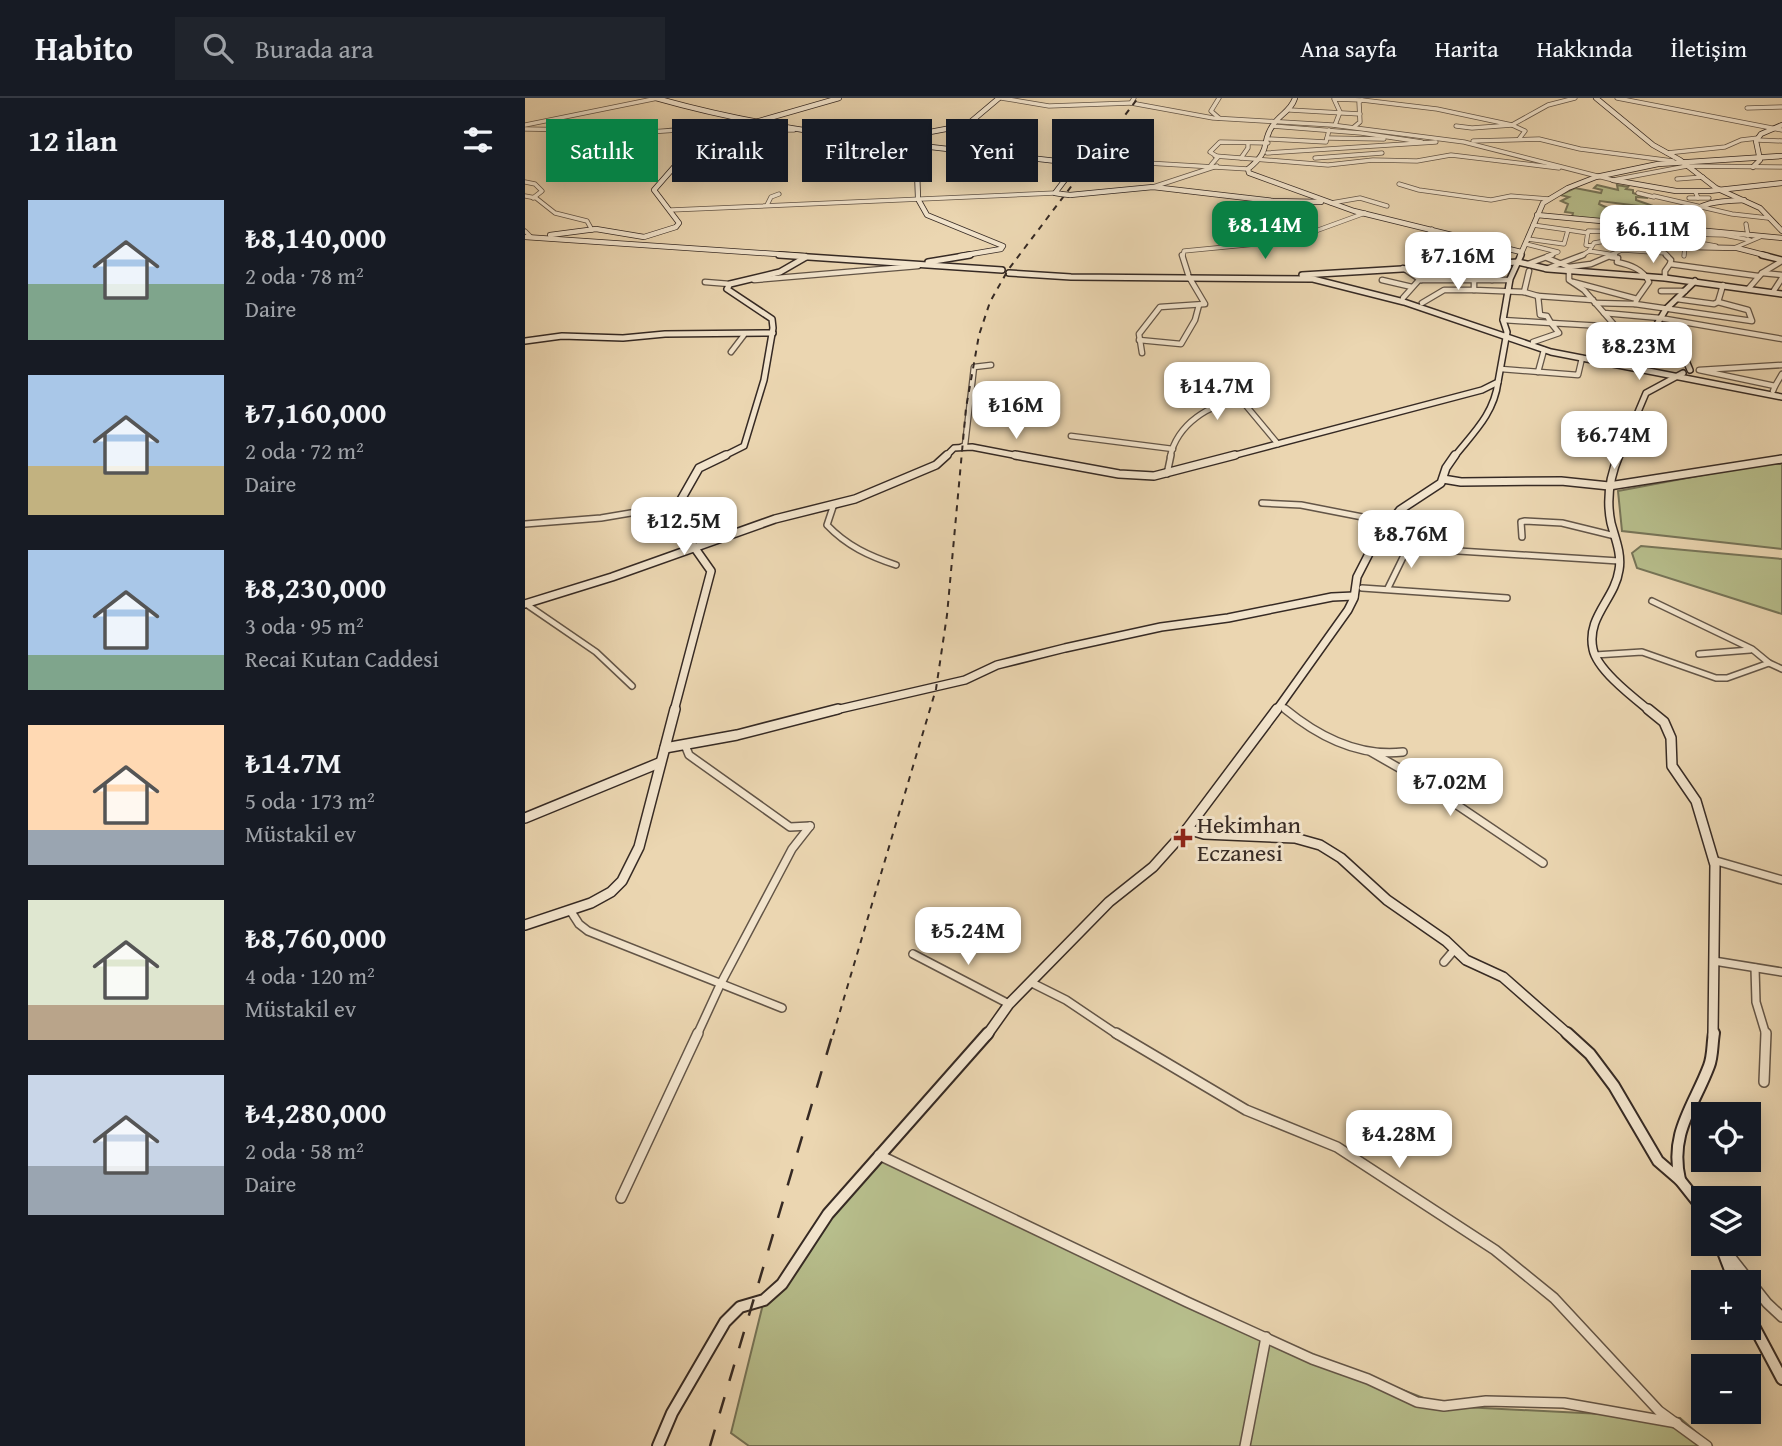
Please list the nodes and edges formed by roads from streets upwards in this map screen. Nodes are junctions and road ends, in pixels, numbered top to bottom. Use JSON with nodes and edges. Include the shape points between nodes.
{"nodes":[{"id":1,"x":657,"y":98,"type":"edge"},
{"id":2,"x":839,"y":98,"type":"edge"},
{"id":3,"x":1000,"y":98,"type":"edge"},
{"id":4,"x":1142,"y":98,"type":"edge"},
{"id":5,"x":1219,"y":98,"type":"edge"},
{"id":6,"x":1295,"y":98,"type":"edge"},
{"id":7,"x":1575,"y":98,"type":"edge"},
{"id":8,"x":1596,"y":98,"type":"edge"},
{"id":9,"x":1617,"y":98,"type":"edge"},
{"id":10,"x":1117,"y":100,"type":"dead end"},
{"id":11,"x":1361,"y":100,"type":"junction"},
{"id":12,"x":1132,"y":101,"type":"edge"},
{"id":13,"x":1137,"y":104,"type":"junction"},
{"id":14,"x":1312,"y":104,"type":"dead end"},
{"id":15,"x":1782,"y":107,"type":"edge"},
{"id":16,"x":1747,"y":108,"type":"dead end"},
{"id":17,"x":1290,"y":110,"type":"junction"},
{"id":18,"x":1319,"y":111,"type":"junction"},
{"id":19,"x":1340,"y":113,"type":"junction"},
{"id":20,"x":1360,"y":114,"type":"junction"},
{"id":21,"x":1475,"y":117,"type":"junction"},
{"id":22,"x":739,"y":118,"type":"junction"},
{"id":23,"x":1219,"y":118,"type":"junction"},
{"id":24,"x":743,"y":119,"type":"edge"},
{"id":25,"x":766,"y":119,"type":"edge"},
{"id":26,"x":1273,"y":124,"type":"junction"},
{"id":27,"x":1335,"y":125,"type":"junction"},
{"id":28,"x":1512,"y":125,"type":"junction"},
{"id":29,"x":1456,"y":126,"type":"dead end"},
{"id":30,"x":1482,"y":126,"type":"junction"},
{"id":31,"x":525,"y":127,"type":"edge"},
{"id":32,"x":788,"y":127,"type":"edge"},
{"id":33,"x":1355,"y":127,"type":"junction"},
{"id":34,"x":1782,"y":127,"type":"edge"},
{"id":35,"x":1293,"y":128,"type":"junction"},
{"id":36,"x":1770,"y":128,"type":"junction"},
{"id":37,"x":788,"y":129,"type":"edge"},
{"id":38,"x":800,"y":129,"type":"joint"},
{"id":39,"x":664,"y":130,"type":"junction"},
{"id":40,"x":1329,"y":130,"type":"junction"},
{"id":41,"x":658,"y":131,"type":"edge"},
{"id":42,"x":932,"y":131,"type":"edge"},
{"id":43,"x":1391,"y":132,"type":"junction"},
{"id":44,"x":1385,"y":138,"type":"junction"},
{"id":45,"x":1758,"y":139,"type":"junction"},
{"id":46,"x":1291,"y":140,"type":"junction"},
{"id":47,"x":1327,"y":140,"type":"junction"},
{"id":48,"x":1517,"y":140,"type":"junction"},
{"id":49,"x":1269,"y":141,"type":"junction"},
{"id":50,"x":1443,"y":141,"type":"junction"},
{"id":51,"x":1782,"y":141,"type":"edge"},
{"id":52,"x":1464,"y":142,"type":"junction"},
{"id":53,"x":1248,"y":143,"type":"junction"},
{"id":54,"x":1431,"y":143,"type":"junction"},
{"id":55,"x":932,"y":145,"type":"edge"},
{"id":56,"x":1386,"y":146,"type":"junction"},
{"id":57,"x":1326,"y":149,"type":"junction"},
{"id":58,"x":1316,"y":150,"type":"junction"},
{"id":59,"x":1291,"y":152,"type":"junction"},
{"id":60,"x":1267,"y":153,"type":"junction"},
{"id":61,"x":1382,"y":153,"type":"dead end"},
{"id":62,"x":1667,"y":153,"type":"junction"},
{"id":63,"x":1215,"y":156,"type":"junction"},
{"id":64,"x":1782,"y":156,"type":"edge"},
{"id":65,"x":1760,"y":157,"type":"junction"},
{"id":66,"x":1241,"y":158,"type":"junction"},
{"id":67,"x":1315,"y":158,"type":"junction"},
{"id":68,"x":1680,"y":160,"type":"junction"},
{"id":69,"x":1260,"y":161,"type":"junction"},
{"id":70,"x":1673,"y":161,"type":"junction"},
{"id":71,"x":1154,"y":163,"type":"edge"},
{"id":72,"x":1312,"y":164,"type":"junction"},
{"id":73,"x":1211,"y":165,"type":"junction"},
{"id":74,"x":1217,"y":166,"type":"junction"},
{"id":75,"x":1687,"y":166,"type":"junction"},
{"id":76,"x":1753,"y":167,"type":"junction"},
{"id":77,"x":1782,"y":167,"type":"edge"},
{"id":78,"x":1569,"y":168,"type":"junction"},
{"id":79,"x":672,"y":169,"type":"edge"},
{"id":80,"x":1248,"y":169,"type":"junction"},
{"id":81,"x":1599,"y":177,"type":"junction"},
{"id":82,"x":1703,"y":177,"type":"junction"},
{"id":83,"x":1677,"y":179,"type":"dead end"},
{"id":84,"x":1612,"y":180,"type":"junction"},
{"id":85,"x":525,"y":182,"type":"edge"},
{"id":86,"x":917,"y":182,"type":"edge"},
{"id":87,"x":1782,"y":183,"type":"edge"},
{"id":88,"x":1399,"y":184,"type":"dead end"},
{"id":89,"x":1153,"y":187,"type":"junction"},
{"id":90,"x":1719,"y":189,"type":"junction"},
{"id":91,"x":1666,"y":190,"type":"junction"},
{"id":92,"x":1695,"y":191,"type":"junction"},
{"id":93,"x":1638,"y":193,"type":"dead end"},
{"id":94,"x":779,"y":194,"type":"dead end"},
{"id":95,"x":1058,"y":194,"type":"junction"},
{"id":96,"x":525,"y":196,"type":"edge"},
{"id":97,"x":1654,"y":197,"type":"junction"},
{"id":98,"x":533,"y":198,"type":"junction"},
{"id":99,"x":1689,"y":198,"type":"dead end"},
{"id":100,"x":1697,"y":198,"type":"junction"},
{"id":101,"x":1709,"y":198,"type":"dead end"},
{"id":102,"x":1549,"y":199,"type":"junction"},
{"id":103,"x":918,"y":200,"type":"junction"},
{"id":104,"x":1747,"y":200,"type":"junction"},
{"id":105,"x":1329,"y":202,"type":"junction"},
{"id":106,"x":767,"y":205,"type":"junction"},
{"id":107,"x":1387,"y":206,"type":"dead end"},
{"id":108,"x":1698,"y":207,"type":"junction"},
{"id":109,"x":671,"y":210,"type":"junction"},
{"id":110,"x":1365,"y":213,"type":"junction"},
{"id":111,"x":1537,"y":215,"type":"junction"},
{"id":112,"x":1768,"y":218,"type":"junction"},
{"id":113,"x":1747,"y":224,"type":"dead end"},
{"id":114,"x":1533,"y":225,"type":"junction"},
{"id":115,"x":1432,"y":229,"type":"junction"},
{"id":116,"x":592,"y":230,"type":"junction"},
{"id":117,"x":1568,"y":230,"type":"junction"},
{"id":118,"x":525,"y":231,"type":"edge"},
{"id":119,"x":1782,"y":231,"type":"edge"},
{"id":120,"x":1691,"y":232,"type":"junction"},
{"id":121,"x":1588,"y":233,"type":"junction"},
{"id":122,"x":528,"y":237,"type":"edge"},
{"id":123,"x":1782,"y":237,"type":"edge"},
{"id":124,"x":540,"y":238,"type":"junction"},
{"id":125,"x":1750,"y":238,"type":"junction"},
{"id":126,"x":1688,"y":241,"type":"junction"},
{"id":127,"x":1527,"y":242,"type":"junction"},
{"id":128,"x":1423,"y":243,"type":"junction"},
{"id":129,"x":1489,"y":244,"type":"junction"},
{"id":130,"x":525,"y":245,"type":"edge"},
{"id":131,"x":1592,"y":246,"type":"junction"},
{"id":132,"x":1685,"y":247,"type":"junction"},
{"id":133,"x":1737,"y":248,"type":"junction"},
{"id":134,"x":1415,"y":251,"type":"dead end"},
{"id":135,"x":1589,"y":251,"type":"junction"},
{"id":136,"x":1659,"y":251,"type":"junction"},
{"id":137,"x":1521,"y":252,"type":"junction"},
{"id":138,"x":1613,"y":256,"type":"junction"},
{"id":139,"x":1684,"y":256,"type":"dead end"},
{"id":140,"x":806,"y":257,"type":"junction"},
{"id":141,"x":1547,"y":258,"type":"junction"},
{"id":142,"x":1782,"y":261,"type":"edge"},
{"id":143,"x":1518,"y":262,"type":"junction"},
{"id":144,"x":1499,"y":263,"type":"junction"},
{"id":145,"x":915,"y":264,"type":"junction"},
{"id":146,"x":1442,"y":264,"type":"junction"},
{"id":147,"x":1562,"y":264,"type":"junction"},
{"id":148,"x":1670,"y":264,"type":"junction"},
{"id":149,"x":927,"y":265,"type":"junction"},
{"id":150,"x":1401,"y":267,"type":"junction"},
{"id":151,"x":1529,"y":268,"type":"junction"},
{"id":152,"x":1546,"y":269,"type":"junction"},
{"id":153,"x":1569,"y":269,"type":"junction"},
{"id":154,"x":1445,"y":270,"type":"junction"},
{"id":155,"x":1498,"y":270,"type":"junction"},
{"id":156,"x":1001,"y":271,"type":"dead end"},
{"id":157,"x":1010,"y":272,"type":"dead end"},
{"id":158,"x":1189,"y":275,"type":"junction"},
{"id":159,"x":1760,"y":275,"type":"junction"},
{"id":160,"x":1299,"y":276,"type":"junction"},
{"id":161,"x":1782,"y":276,"type":"edge"},
{"id":162,"x":1493,"y":277,"type":"junction"},
{"id":163,"x":1649,"y":277,"type":"junction"},
{"id":164,"x":1665,"y":278,"type":"junction"},
{"id":165,"x":745,"y":279,"type":"junction"},
{"id":166,"x":1382,"y":280,"type":"dead end"},
{"id":167,"x":1421,"y":280,"type":"junction"},
{"id":168,"x":1445,"y":280,"type":"junction"},
{"id":169,"x":1474,"y":280,"type":"junction"},
{"id":170,"x":1510,"y":280,"type":"junction"},
{"id":171,"x":1695,"y":281,"type":"junction"},
{"id":172,"x":705,"y":282,"type":"dead end"},
{"id":173,"x":1571,"y":282,"type":"junction"},
{"id":174,"x":730,"y":284,"type":"junction"},
{"id":175,"x":1723,"y":285,"type":"junction"},
{"id":176,"x":1412,"y":287,"type":"junction"},
{"id":177,"x":1749,"y":288,"type":"junction"},
{"id":178,"x":1444,"y":290,"type":"junction"},
{"id":179,"x":1474,"y":290,"type":"junction"},
{"id":180,"x":1507,"y":291,"type":"junction"},
{"id":181,"x":1661,"y":291,"type":"dead end"},
{"id":182,"x":1685,"y":291,"type":"junction"},
{"id":183,"x":1524,"y":292,"type":"junction"},
{"id":184,"x":1773,"y":292,"type":"junction"},
{"id":185,"x":1782,"y":294,"type":"edge"},
{"id":186,"x":1538,"y":296,"type":"junction"},
{"id":187,"x":1403,"y":298,"type":"junction"},
{"id":188,"x":1677,"y":299,"type":"junction"},
{"id":189,"x":1594,"y":302,"type":"junction"},
{"id":190,"x":1636,"y":302,"type":"junction"},
{"id":191,"x":1422,"y":303,"type":"junction"},
{"id":192,"x":1716,"y":303,"type":"junction"},
{"id":193,"x":1198,"y":306,"type":"junction"},
{"id":194,"x":1666,"y":309,"type":"junction"},
{"id":195,"x":1604,"y":313,"type":"junction"},
{"id":196,"x":1711,"y":317,"type":"junction"},
{"id":197,"x":1660,"y":318,"type":"junction"},
{"id":198,"x":1503,"y":320,"type":"junction"},
{"id":199,"x":1551,"y":323,"type":"junction"},
{"id":200,"x":1490,"y":326,"type":"junction"},
{"id":201,"x":1616,"y":326,"type":"junction"},
{"id":202,"x":1707,"y":326,"type":"junction"},
{"id":203,"x":574,"y":329,"type":"dead end"},
{"id":204,"x":1654,"y":329,"type":"junction"},
{"id":205,"x":773,"y":333,"type":"junction"},
{"id":206,"x":1506,"y":334,"type":"junction"},
{"id":207,"x":744,"y":335,"type":"junction"},
{"id":208,"x":575,"y":337,"type":"junction"},
{"id":209,"x":1782,"y":339,"type":"edge"},
{"id":210,"x":1139,"y":340,"type":"junction"},
{"id":211,"x":525,"y":341,"type":"edge"},
{"id":212,"x":1532,"y":342,"type":"junction"},
{"id":213,"x":1645,"y":347,"type":"junction"},
{"id":214,"x":1544,"y":349,"type":"junction"},
{"id":215,"x":731,"y":352,"type":"dead end"},
{"id":216,"x":1142,"y":353,"type":"dead end"},
{"id":217,"x":1582,"y":358,"type":"junction"},
{"id":218,"x":1686,"y":358,"type":"junction"},
{"id":219,"x":1625,"y":363,"type":"junction"},
{"id":220,"x":991,"y":365,"type":"dead end"},
{"id":221,"x":1766,"y":365,"type":"junction"},
{"id":222,"x":1782,"y":365,"type":"edge"},
{"id":223,"x":1501,"y":369,"type":"junction"},
{"id":224,"x":1699,"y":370,"type":"junction"},
{"id":225,"x":1538,"y":372,"type":"junction"},
{"id":226,"x":1687,"y":372,"type":"junction"},
{"id":227,"x":1782,"y":372,"type":"edge"},
{"id":228,"x":1498,"y":382,"type":"junction"},
{"id":229,"x":1774,"y":389,"type":"junction"},
{"id":230,"x":1782,"y":395,"type":"edge"},
{"id":231,"x":1072,"y":436,"type":"dead end"},
{"id":232,"x":1277,"y":444,"type":"junction"},
{"id":233,"x":961,"y":447,"type":"junction"},
{"id":234,"x":1173,"y":449,"type":"junction"},
{"id":235,"x":1782,"y":459,"type":"edge"},
{"id":236,"x":1167,"y":474,"type":"junction"},
{"id":237,"x":1443,"y":479,"type":"junction"},
{"id":238,"x":1609,"y":486,"type":"junction"},
{"id":239,"x":1262,"y":503,"type":"dead end"},
{"id":240,"x":834,"y":504,"type":"junction"},
{"id":241,"x":678,"y":505,"type":"junction"},
{"id":242,"x":1388,"y":522,"type":"junction"},
{"id":243,"x":525,"y":524,"type":"edge"},
{"id":244,"x":1380,"y":534,"type":"junction"},
{"id":245,"x":1615,"y":536,"type":"junction"},
{"id":246,"x":1522,"y":537,"type":"dead end"},
{"id":247,"x":1411,"y":541,"type":"junction"},
{"id":248,"x":694,"y":547,"type":"junction"},
{"id":249,"x":1619,"y":561,"type":"junction"},
{"id":250,"x":896,"y":565,"type":"dead end"},
{"id":251,"x":1362,"y":588,"type":"dead end"},
{"id":252,"x":1388,"y":588,"type":"junction"},
{"id":253,"x":1354,"y":596,"type":"junction"},
{"id":254,"x":1507,"y":598,"type":"dead end"},
{"id":255,"x":1652,"y":601,"type":"dead end"},
{"id":256,"x":525,"y":604,"type":"edge"},
{"id":257,"x":1752,"y":649,"type":"junction"},
{"id":258,"x":1595,"y":654,"type":"junction"},
{"id":259,"x":1699,"y":654,"type":"dead end"},
{"id":260,"x":1769,"y":663,"type":"junction"},
{"id":261,"x":1782,"y":670,"type":"edge"},
{"id":262,"x":632,"y":687,"type":"dead end"},
{"id":263,"x":1280,"y":705,"type":"junction"},
{"id":264,"x":685,"y":745,"type":"junction"},
{"id":265,"x":665,"y":748,"type":"junction"},
{"id":266,"x":1371,"y":752,"type":"junction"},
{"id":267,"x":1403,"y":752,"type":"dead end"},
{"id":268,"x":659,"y":763,"type":"junction"},
{"id":269,"x":525,"y":818,"type":"edge"},
{"id":270,"x":1187,"y":829,"type":"junction"},
{"id":271,"x":1713,"y":860,"type":"junction"},
{"id":272,"x":1543,"y":863,"type":"dead end"},
{"id":273,"x":1782,"y":880,"type":"edge"},
{"id":274,"x":570,"y":910,"type":"junction"},
{"id":275,"x":525,"y":925,"type":"edge"},
{"id":276,"x":1455,"y":949,"type":"junction"},
{"id":277,"x":913,"y":954,"type":"dead end"},
{"id":278,"x":1714,"y":961,"type":"junction"},
{"id":279,"x":1444,"y":962,"type":"dead end"},
{"id":280,"x":1755,"y":968,"type":"junction"},
{"id":281,"x":1782,"y":972,"type":"edge"},
{"id":282,"x":1030,"y":982,"type":"junction"},
{"id":283,"x":720,"y":985,"type":"junction"},
{"id":284,"x":1009,"y":1004,"type":"junction"},
{"id":285,"x":782,"y":1008,"type":"dead end"},
{"id":286,"x":1764,"y":1082,"type":"dead end"},
{"id":287,"x":879,"y":1154,"type":"junction"},
{"id":288,"x":1680,"y":1180,"type":"junction"},
{"id":289,"x":1691,"y":1194,"type":"edge"},
{"id":290,"x":621,"y":1198,"type":"dead end"},
{"id":291,"x":1730,"y":1256,"type":"edge"},
{"id":292,"x":1782,"y":1317,"type":"edge"},
{"id":293,"x":1266,"y":1337,"type":"junction"},
{"id":294,"x":1761,"y":1339,"type":"edge"},
{"id":295,"x":1782,"y":1379,"type":"edge"},
{"id":296,"x":1677,"y":1423,"type":"junction"},
{"id":297,"x":658,"y":1446,"type":"edge"},
{"id":298,"x":1245,"y":1446,"type":"edge"},
{"id":299,"x":1707,"y":1446,"type":"edge"}],
"edges":[{"from":1,"to":22,"type":"street"},
{"from":1,"to":31,"type":"street"},
{"from":2,"to":25,"type":"street"},
{"from":3,"to":12,"type":"street","via":[[1028,105]]},
{"from":3,"to":42,"type":"street","via":[[967,124]]},
{"from":4,"to":13,"type":"street"},
{"from":5,"to":23,"type":"street","via":[[1211,111]]},
{"from":6,"to":17,"type":"street"},
{"from":7,"to":28,"type":"street","via":[[1548,105]]},
{"from":8,"to":62,"type":"street"},
{"from":9,"to":36,"type":"street"},
{"from":10,"to":12,"type":"street"},
{"from":11,"to":19,"type":"street","via":[[1334,99]]},
{"from":11,"to":20,"type":"street"},
{"from":11,"to":21,"type":"street"},
{"from":12,"to":13,"type":"street"},
{"from":13,"to":23,"type":"street"},
{"from":14,"to":18,"type":"street"},
{"from":15,"to":16,"type":"street"},
{"from":17,"to":18,"type":"street"},
{"from":17,"to":26,"type":"street"},
{"from":18,"to":19,"type":"street"},
{"from":19,"to":20,"type":"street"},
{"from":19,"to":27,"type":"street"},
{"from":20,"to":33,"type":"street"},
{"from":21,"to":28,"type":"street"},
{"from":21,"to":30,"type":"street"},
{"from":22,"to":24,"type":"street"},
{"from":22,"to":39,"type":"street","via":[[714,126]]},
{"from":23,"to":26,"type":"street"},
{"from":26,"to":27,"type":"street"},
{"from":26,"to":35,"type":"street"},
{"from":26,"to":49,"type":"street"},
{"from":27,"to":33,"type":"street"},
{"from":28,"to":30,"type":"street"},
{"from":28,"to":48,"type":"street","via":[[1525,131]]},
{"from":29,"to":30,"type":"street"},
{"from":31,"to":39,"type":"street"},
{"from":32,"to":38,"type":"street"},
{"from":33,"to":43,"type":"street"},
{"from":34,"to":36,"type":"street"},
{"from":35,"to":40,"type":"street"},
{"from":35,"to":46,"type":"street"},
{"from":36,"to":45,"type":"street"},
{"from":37,"to":38,"type":"street"},
{"from":39,"to":41,"type":"street"},
{"from":40,"to":44,"type":"street"},
{"from":40,"to":47,"type":"street"},
{"from":43,"to":44,"type":"street"},
{"from":43,"to":50,"type":"street"},
{"from":44,"to":47,"type":"street"},
{"from":44,"to":54,"type":"street"},
{"from":44,"to":56,"type":"street"},
{"from":45,"to":51,"type":"street"},
{"from":45,"to":62,"type":"street"},
{"from":45,"to":65,"type":"street"},
{"from":46,"to":47,"type":"street"},
{"from":46,"to":49,"type":"street"},
{"from":46,"to":59,"type":"street"},
{"from":47,"to":57,"type":"street"},
{"from":48,"to":52,"type":"street"},
{"from":48,"to":70,"type":"street","via":[[1539,139]]},
{"from":49,"to":53,"type":"street"},
{"from":49,"to":60,"type":"street"},
{"from":50,"to":52,"type":"street"},
{"from":50,"to":54,"type":"street"},
{"from":52,"to":78,"type":"street"},
{"from":53,"to":63,"type":"street","via":[[1220,142],[1210,152]]},
{"from":53,"to":66,"type":"street"},
{"from":54,"to":56,"type":"street"},
{"from":55,"to":95,"type":"street","via":[[1073,165]]},
{"from":56,"to":57,"type":"street"},
{"from":57,"to":58,"type":"street"},
{"from":58,"to":59,"type":"street"},
{"from":58,"to":67,"type":"street"},
{"from":59,"to":60,"type":"street"},
{"from":60,"to":69,"type":"street"},
{"from":61,"to":67,"type":"street"},
{"from":62,"to":68,"type":"street"},
{"from":63,"to":66,"type":"street"},
{"from":63,"to":73,"type":"street","via":[[1218,160]]},
{"from":64,"to":65,"type":"street"},
{"from":65,"to":68,"type":"street"},
{"from":65,"to":76,"type":"street"},
{"from":66,"to":69,"type":"street"},
{"from":67,"to":72,"type":"street"},
{"from":68,"to":70,"type":"street"},
{"from":68,"to":75,"type":"street"},
{"from":69,"to":72,"type":"street"},
{"from":69,"to":80,"type":"street"},
{"from":70,"to":81,"type":"street"},
{"from":71,"to":73,"type":"street"},
{"from":72,"to":78,"type":"street","via":[[1417,161],[1451,155]]},
{"from":73,"to":74,"type":"street"},
{"from":74,"to":80,"type":"street"},
{"from":74,"to":89,"type":"street"},
{"from":75,"to":76,"type":"street"},
{"from":75,"to":82,"type":"street"},
{"from":75,"to":84,"type":"street"},
{"from":76,"to":77,"type":"street"},
{"from":78,"to":81,"type":"street"},
{"from":79,"to":109,"type":"street","via":[[654,190]]},
{"from":80,"to":105,"type":"street","via":[[1258,178]]},
{"from":81,"to":84,"type":"street"},
{"from":81,"to":102,"type":"street"},
{"from":82,"to":83,"type":"street"},
{"from":82,"to":90,"type":"street"},
{"from":84,"to":91,"type":"street"},
{"from":85,"to":98,"type":"street","via":[[542,191]]},
{"from":86,"to":103,"type":"street"},
{"from":87,"to":90,"type":"street"},
{"from":88,"to":102,"type":"street","via":[[1491,200],[1511,196]]},
{"from":89,"to":95,"type":"street","bridge":true},
{"from":89,"to":105,"type":"street","via":[[1273,201]]},
{"from":90,"to":92,"type":"street"},
{"from":90,"to":104,"type":"street"},
{"from":91,"to":92,"type":"street"},
{"from":91,"to":97,"type":"street"},
{"from":92,"to":100,"type":"street"},
{"from":93,"to":97,"type":"street"},
{"from":94,"to":106,"type":"street"},
{"from":95,"to":103,"type":"street"},
{"from":96,"to":98,"type":"street"},
{"from":97,"to":108,"type":"street"},
{"from":98,"to":116,"type":"street","via":[[555,213],[587,221]]},
{"from":99,"to":100,"type":"street"},
{"from":100,"to":101,"type":"street"},
{"from":102,"to":111,"type":"street"},
{"from":103,"to":106,"type":"street"},
{"from":103,"to":145,"type":"street","via":[[927,215],[1003,246]]},
{"from":104,"to":108,"type":"street"},
{"from":104,"to":112,"type":"street"},
{"from":105,"to":107,"type":"street","via":[[1360,198]]},
{"from":105,"to":110,"type":"street"},
{"from":106,"to":109,"type":"street"},
{"from":108,"to":112,"type":"street"},
{"from":108,"to":120,"type":"street","via":[[1684,219]]},
{"from":109,"to":116,"type":"street","via":[[679,223],[655,235],[631,237]]},
{"from":110,"to":115,"type":"street"},
{"from":110,"to":158,"type":"street","via":[[1287,242],[1184,251]]},
{"from":111,"to":114,"type":"street"},
{"from":111,"to":120,"type":"street"},
{"from":112,"to":119,"type":"street"},
{"from":113,"to":125,"type":"street"},
{"from":114,"to":117,"type":"street"},
{"from":114,"to":127,"type":"street"},
{"from":115,"to":128,"type":"street"},
{"from":115,"to":129,"type":"street"},
{"from":116,"to":124,"type":"street"},
{"from":117,"to":121,"type":"street"},
{"from":117,"to":127,"type":"street","via":[[1564,244]]},
{"from":118,"to":122,"type":"street"},
{"from":120,"to":125,"type":"street"},
{"from":120,"to":126,"type":"street"},
{"from":121,"to":126,"type":"street","via":[[1625,231]]},
{"from":121,"to":131,"type":"street","via":[[1586,245]]},
{"from":122,"to":124,"type":"street"},
{"from":123,"to":125,"type":"street"},
{"from":124,"to":130,"type":"street"},
{"from":124,"to":140,"type":"street"},
{"from":125,"to":133,"type":"street"},
{"from":126,"to":131,"type":"street","via":[[1646,237],[1612,239]]},
{"from":126,"to":132,"type":"street"},
{"from":126,"to":133,"type":"street"},
{"from":127,"to":137,"type":"street"},
{"from":127,"to":141,"type":"street","via":[[1558,252]]},
{"from":128,"to":129,"type":"street","via":[[1470,254]]},
{"from":128,"to":134,"type":"street"},
{"from":129,"to":137,"type":"street"},
{"from":131,"to":135,"type":"street"},
{"from":132,"to":133,"type":"street"},
{"from":132,"to":136,"type":"street","via":[[1664,245]]},
{"from":132,"to":139,"type":"street"},
{"from":133,"to":142,"type":"street"},
{"from":135,"to":138,"type":"street"},
{"from":135,"to":147,"type":"street"},
{"from":136,"to":138,"type":"street","via":[[1622,250]]},
{"from":136,"to":148,"type":"street","via":[[1669,257]]},
{"from":137,"to":143,"type":"street"},
{"from":138,"to":153,"type":"street"},
{"from":138,"to":163,"type":"street"},
{"from":140,"to":145,"type":"street"},
{"from":140,"to":165,"type":"street","via":[[786,270]]},
{"from":141,"to":147,"type":"street"},
{"from":141,"to":151,"type":"street"},
{"from":142,"to":159,"type":"street"},
{"from":143,"to":144,"type":"street"},
{"from":143,"to":151,"type":"street"},
{"from":143,"to":170,"type":"street"},
{"from":144,"to":146,"type":"street"},
{"from":144,"to":155,"type":"street"},
{"from":145,"to":149,"type":"street"},
{"from":146,"to":150,"type":"street"},
{"from":146,"to":154,"type":"street"},
{"from":147,"to":152,"type":"street"},
{"from":147,"to":153,"type":"street"},
{"from":148,"to":159,"type":"street"},
{"from":148,"to":164,"type":"street"},
{"from":149,"to":156,"type":"street"},
{"from":149,"to":165,"type":"street"},
{"from":150,"to":160,"type":"street"},
{"from":150,"to":167,"type":"street"},
{"from":151,"to":152,"type":"street"},
{"from":151,"to":183,"type":"street"},
{"from":152,"to":153,"type":"street"},
{"from":153,"to":163,"type":"street"},
{"from":153,"to":173,"type":"street"},
{"from":154,"to":155,"type":"street"},
{"from":154,"to":162,"type":"street","via":[[1450,275]]},
{"from":155,"to":162,"type":"street"},
{"from":157,"to":158,"type":"street","via":[[1071,277]]},
{"from":158,"to":160,"type":"street"},
{"from":158,"to":193,"type":"street","via":[[1204,302]]},
{"from":159,"to":161,"type":"street"},
{"from":159,"to":177,"type":"street"},
{"from":160,"to":187,"type":"street"},
{"from":160,"to":206,"type":"street"},
{"from":161,"to":184,"type":"street"},
{"from":162,"to":169,"type":"street"},
{"from":162,"to":170,"type":"street"},
{"from":163,"to":164,"type":"street"},
{"from":163,"to":190,"type":"street"},
{"from":164,"to":171,"type":"street"},
{"from":165,"to":174,"type":"street"},
{"from":166,"to":176,"type":"street"},
{"from":167,"to":168,"type":"street"},
{"from":167,"to":176,"type":"street"},
{"from":168,"to":169,"type":"street"},
{"from":168,"to":178,"type":"street"},
{"from":169,"to":179,"type":"street"},
{"from":170,"to":180,"type":"street"},
{"from":171,"to":175,"type":"street"},
{"from":171,"to":182,"type":"street"},
{"from":172,"to":174,"type":"street"},
{"from":173,"to":189,"type":"street"},
{"from":173,"to":190,"type":"street","via":[[1595,284]]},
{"from":174,"to":205,"type":"street","via":[[727,289],[772,319]]},
{"from":175,"to":177,"type":"street"},
{"from":175,"to":192,"type":"street"},
{"from":176,"to":187,"type":"street"},
{"from":177,"to":184,"type":"street"},
{"from":178,"to":179,"type":"street"},
{"from":178,"to":191,"type":"street"},
{"from":179,"to":180,"type":"street"},
{"from":180,"to":183,"type":"street"},
{"from":180,"to":198,"type":"street"},
{"from":181,"to":182,"type":"street"},
{"from":182,"to":188,"type":"street"},
{"from":183,"to":186,"type":"street"},
{"from":184,"to":185,"type":"street"},
{"from":186,"to":189,"type":"street"},
{"from":186,"to":199,"type":"street","via":[[1540,314]]},
{"from":187,"to":191,"type":"street"},
{"from":188,"to":192,"type":"street"},
{"from":188,"to":194,"type":"street"},
{"from":189,"to":190,"type":"street"},
{"from":189,"to":195,"type":"street"},
{"from":190,"to":194,"type":"street"},
{"from":191,"to":200,"type":"street"},
{"from":192,"to":196,"type":"street"},
{"from":192,"to":196,"type":"street","via":[[1748,310],[1752,324]]},
{"from":193,"to":210,"type":"street","via":[[1160,307]]},
{"from":193,"to":210,"type":"street","via":[[1181,344]]},
{"from":194,"to":196,"type":"street"},
{"from":194,"to":197,"type":"street"},
{"from":195,"to":197,"type":"street"},
{"from":195,"to":201,"type":"street"},
{"from":196,"to":202,"type":"street"},
{"from":197,"to":202,"type":"street"},
{"from":197,"to":204,"type":"street"},
{"from":198,"to":199,"type":"street"},
{"from":198,"to":200,"type":"street"},
{"from":198,"to":206,"type":"street"},
{"from":199,"to":201,"type":"street"},
{"from":199,"to":212,"type":"street","via":[[1559,333]]},
{"from":200,"to":206,"type":"street"},
{"from":201,"to":204,"type":"street"},
{"from":201,"to":213,"type":"street","via":[[1627,341]]},
{"from":202,"to":209,"type":"street"},
{"from":203,"to":208,"type":"street"},
{"from":204,"to":213,"type":"street"},
{"from":204,"to":218,"type":"street"},
{"from":205,"to":207,"type":"street"},
{"from":205,"to":241,"type":"street","via":[[744,446],[699,468]]},
{"from":206,"to":212,"type":"street"},
{"from":206,"to":214,"type":"street"},
{"from":206,"to":223,"type":"street"},
{"from":207,"to":208,"type":"street"},
{"from":207,"to":215,"type":"street"},
{"from":208,"to":211,"type":"street"},
{"from":210,"to":216,"type":"street"},
{"from":212,"to":219,"type":"street"},
{"from":213,"to":218,"type":"street"},
{"from":213,"to":219,"type":"street"},
{"from":214,"to":217,"type":"street"},
{"from":214,"to":225,"type":"street"},
{"from":217,"to":225,"type":"street","via":[[1578,375]]},
{"from":217,"to":226,"type":"street"},
{"from":218,"to":226,"type":"street"},
{"from":219,"to":226,"type":"street"},
{"from":220,"to":233,"type":"street","via":[[974,367]]},
{"from":221,"to":222,"type":"street"},
{"from":221,"to":224,"type":"street"},
{"from":221,"to":227,"type":"street"},
{"from":223,"to":225,"type":"street"},
{"from":223,"to":228,"type":"street"},
{"from":224,"to":226,"type":"street"},
{"from":224,"to":229,"type":"street"},
{"from":226,"to":229,"type":"street"},
{"from":226,"to":230,"type":"street"},
{"from":226,"to":238,"type":"street","via":[[1649,390],[1641,399]]},
{"from":227,"to":229,"type":"street"},
{"from":228,"to":232,"type":"street"},
{"from":228,"to":237,"type":"street","via":[[1492,410],[1445,470]]},
{"from":229,"to":230,"type":"street"},
{"from":231,"to":234,"type":"street"},
{"from":232,"to":234,"type":"street","via":[[1238,401],[1195,419],[1177,434]]},
{"from":232,"to":236,"type":"street"},
{"from":233,"to":236,"type":"street","via":[[1139,477]]},
{"from":233,"to":240,"type":"street","via":[[936,465]]},
{"from":234,"to":236,"type":"street"},
{"from":235,"to":238,"type":"street"},
{"from":237,"to":238,"type":"street"},
{"from":237,"to":242,"type":"street"},
{"from":238,"to":245,"type":"street"},
{"from":239,"to":242,"type":"street","via":[[1301,505]]},
{"from":240,"to":248,"type":"street"},
{"from":240,"to":250,"type":"street","via":[[827,525],[839,538],[851,548]]},
{"from":241,"to":243,"type":"street","via":[[601,519]]},
{"from":241,"to":248,"type":"street","via":[[680,527]]},
{"from":242,"to":244,"type":"street"},
{"from":244,"to":247,"type":"street"},
{"from":244,"to":253,"type":"street","via":[[1356,573]]},
{"from":245,"to":246,"type":"street","via":[[1562,523],[1525,521],[1521,522]]},
{"from":245,"to":249,"type":"street"},
{"from":247,"to":249,"type":"street","via":[[1427,549]]},
{"from":247,"to":252,"type":"street"},
{"from":248,"to":256,"type":"street"},
{"from":248,"to":265,"type":"street","via":[[711,571]]},
{"from":249,"to":258,"type":"street","via":[[1619,573],[1594,624]]},
{"from":251,"to":252,"type":"street"},
{"from":252,"to":254,"type":"street"},
{"from":253,"to":263,"type":"street","via":[[1308,670]]},
{"from":253,"to":264,"type":"street","via":[[1100,639],[997,665],[965,680]]},
{"from":255,"to":257,"type":"street"},
{"from":256,"to":262,"type":"street","via":[[596,652]]},
{"from":257,"to":259,"type":"street"},
{"from":257,"to":260,"type":"street"},
{"from":258,"to":260,"type":"street","via":[[1642,652],[1716,678]]},
{"from":258,"to":271,"type":"street","via":[[1611,675],[1664,722],[1672,766],[1696,801]]},
{"from":260,"to":261,"type":"street"},
{"from":263,"to":266,"type":"street","via":[[1320,734]]},
{"from":263,"to":270,"type":"street"},
{"from":264,"to":265,"type":"street"},
{"from":264,"to":283,"type":"street","via":[[689,755],[790,827],[810,826],[792,849]]},
{"from":265,"to":268,"type":"street"},
{"from":266,"to":267,"type":"street"},
{"from":266,"to":272,"type":"street","via":[[1426,783]]},
{"from":268,"to":269,"type":"street"},
{"from":268,"to":274,"type":"street","via":[[634,864],[624,884]]},
{"from":270,"to":276,"type":"street","via":[[1204,834],[1295,838],[1319,845]]},
{"from":270,"to":282,"type":"street"},
{"from":271,"to":273,"type":"street"},
{"from":271,"to":278,"type":"street"},
{"from":274,"to":275,"type":"street"},
{"from":274,"to":283,"type":"street","via":[[588,931]]},
{"from":276,"to":279,"type":"street"},
{"from":276,"to":288,"type":"street","via":[[1466,960],[1503,977],[1590,1054],[1658,1161]]},
{"from":277,"to":284,"type":"street"},
{"from":278,"to":280,"type":"street"},
{"from":278,"to":288,"type":"street","via":[[1710,1064],[1682,1127]]},
{"from":280,"to":281,"type":"street"},
{"from":280,"to":286,"type":"street","via":[[1756,1002],[1766,1029]]},
{"from":282,"to":284,"type":"street"},
{"from":282,"to":296,"type":"street","via":[[1246,1110],[1337,1147],[1495,1250],[1554,1298],[1659,1411]]},
{"from":283,"to":285,"type":"street"},
{"from":283,"to":290,"type":"street"},
{"from":284,"to":287,"type":"street","via":[[983,1041]]},
{"from":287,"to":293,"type":"street"},
{"from":287,"to":297,"type":"street","via":[[828,1214],[782,1284],[764,1300],[740,1307],[725,1322]]},
{"from":288,"to":289,"type":"street"},
{"from":291,"to":292,"type":"street"},
{"from":293,"to":296,"type":"street","via":[[1417,1402],[1444,1406],[1486,1401],[1564,1403]]},
{"from":293,"to":298,"type":"street"},
{"from":294,"to":295,"type":"street"},
{"from":296,"to":299,"type":"street"}]}
